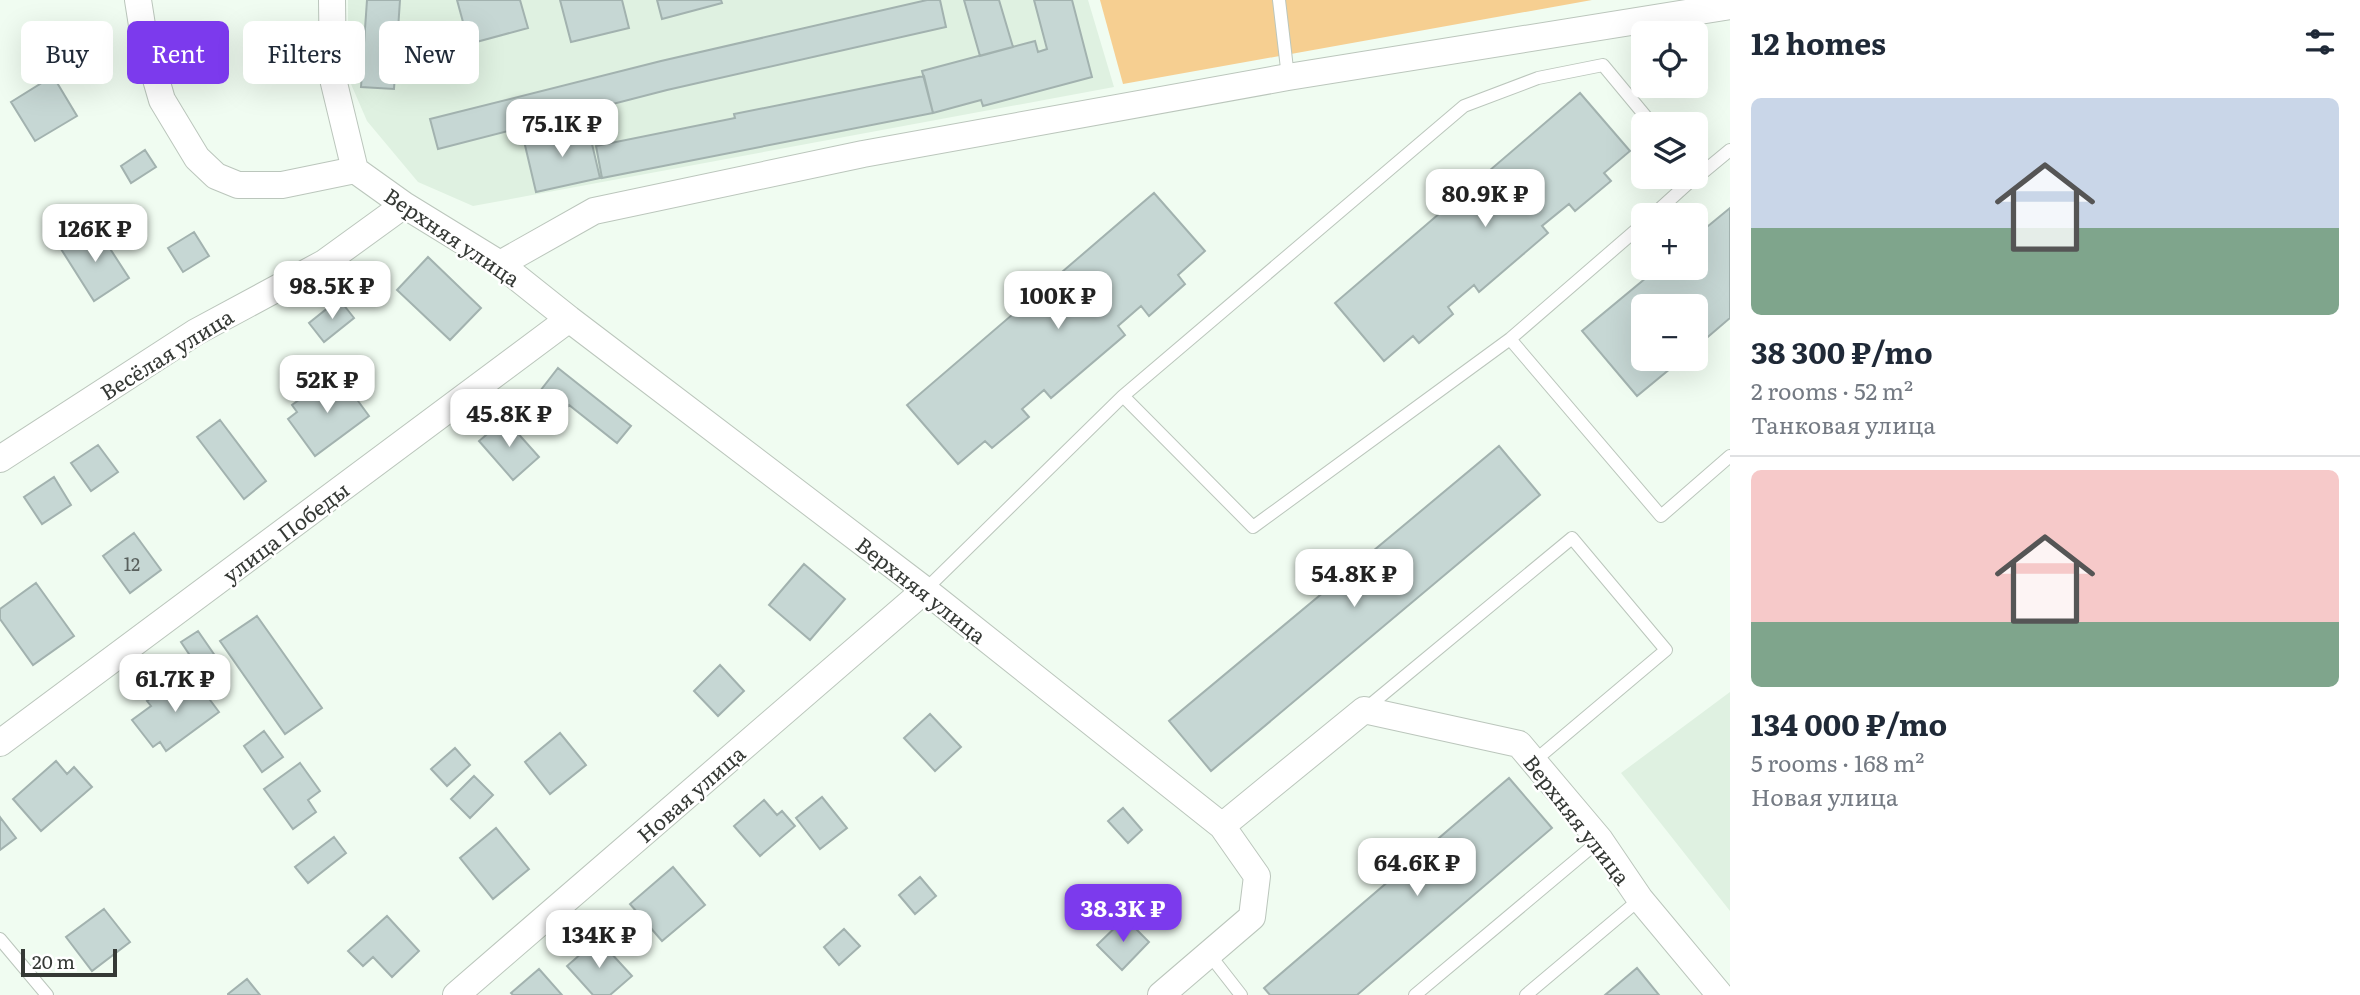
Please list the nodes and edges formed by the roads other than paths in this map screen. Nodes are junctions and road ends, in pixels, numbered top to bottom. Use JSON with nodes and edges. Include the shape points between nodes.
{"nodes":[{"id":1,"x":138,"y":0,"type":"edge"},
{"id":2,"x":332,"y":0,"type":"edge"},
{"id":3,"x":1279,"y":0,"type":"edge"},
{"id":4,"x":1730,"y":6,"type":"edge"},
{"id":5,"x":1288,"y":77,"type":"junction"},
{"id":6,"x":1642,"y":112,"type":"edge"},
{"id":7,"x":1730,"y":150,"type":"edge"},
{"id":8,"x":1708,"y":167,"type":"edge"},
{"id":9,"x":355,"y":170,"type":"junction"},
{"id":10,"x":1682,"y":189,"type":"edge"},
{"id":11,"x":1666,"y":203,"type":"edge"},
{"id":12,"x":404,"y":205,"type":"junction"},
{"id":13,"x":1631,"y":233,"type":"edge"},
{"id":14,"x":500,"y":264,"type":"junction"},
{"id":15,"x":569,"y":319,"type":"junction"},
{"id":16,"x":1510,"y":339,"type":"junction"},
{"id":17,"x":1123,"y":396,"type":"junction"},
{"id":18,"x":1730,"y":456,"type":"edge"},
{"id":19,"x":0,"y":459,"type":"edge"},
{"id":20,"x":925,"y":590,"type":"junction"},
{"id":21,"x":1364,"y":710,"type":"junction"},
{"id":22,"x":0,"y":743,"type":"edge"},
{"id":23,"x":1534,"y":762,"type":"junction"},
{"id":24,"x":1222,"y":826,"type":"junction"},
{"id":25,"x":1600,"y":840,"type":"junction"},
{"id":26,"x":1640,"y":899,"type":"junction"},
{"id":27,"x":0,"y":939,"type":"edge"},
{"id":28,"x":1209,"y":954,"type":"junction"},
{"id":29,"x":47,"y":995,"type":"edge"},
{"id":30,"x":456,"y":995,"type":"edge"},
{"id":31,"x":1161,"y":995,"type":"edge"},
{"id":32,"x":1241,"y":995,"type":"edge"},
{"id":33,"x":1415,"y":995,"type":"edge"},
{"id":34,"x":1526,"y":995,"type":"edge"},
{"id":35,"x":1720,"y":995,"type":"edge"}],
"edges":[{"from":1,"to":9,"type":"street","via":[[162,100],[197,158],[216,176],[238,185],[282,185]]},
{"from":2,"to":9,"type":"street","via":[[333,79]]},
{"from":3,"to":5,"type":"lane"},
{"from":4,"to":5,"type":"street"},
{"from":5,"to":14,"type":"street","via":[[863,154],[594,211]]},
{"from":6,"to":17,"type":"lane","via":[[1603,65],[1538,78],[1464,106]]},
{"from":7,"to":8,"type":"lane"},
{"from":9,"to":12,"type":"street","name":"Верхняя улица"},
{"from":10,"to":11,"type":"lane"},
{"from":12,"to":14,"type":"street","name":"Верхняя улица"},
{"from":12,"to":19,"type":"street","name":"Весёлая улица","via":[[324,264],[196,331]]},
{"from":13,"to":16,"type":"lane"},
{"from":14,"to":15,"type":"street","name":"Верхняя улица"},
{"from":15,"to":20,"type":"street","name":"Верхняя улица"},
{"from":15,"to":22,"type":"street","name":"улица Победы"},
{"from":16,"to":17,"type":"lane","via":[[1253,527]]},
{"from":16,"to":18,"type":"lane","via":[[1661,516]]},
{"from":17,"to":20,"type":"lane"},
{"from":20,"to":24,"type":"street","name":"Верхняя улица"},
{"from":20,"to":30,"type":"street","name":"Новая улица"},
{"from":21,"to":23,"type":"street","name":"Верхняя улица","via":[[1519,744]]},
{"from":21,"to":23,"type":"lane","via":[[1572,538],[1666,650]]},
{"from":21,"to":24,"type":"street"},
{"from":23,"to":25,"type":"street","name":"Верхняя улица"},
{"from":24,"to":28,"type":"street","name":"Верхняя улица","via":[[1256,876],[1254,903],[1252,917]]},
{"from":25,"to":26,"type":"street","name":"Верхняя улица"},
{"from":25,"to":33,"type":"lane"},
{"from":26,"to":34,"type":"lane"},
{"from":26,"to":35,"type":"street","name":"Верхняя улица"},
{"from":27,"to":29,"type":"lane"},
{"from":28,"to":31,"type":"street","name":"Верхняя улица"},
{"from":28,"to":32,"type":"lane"}]}
